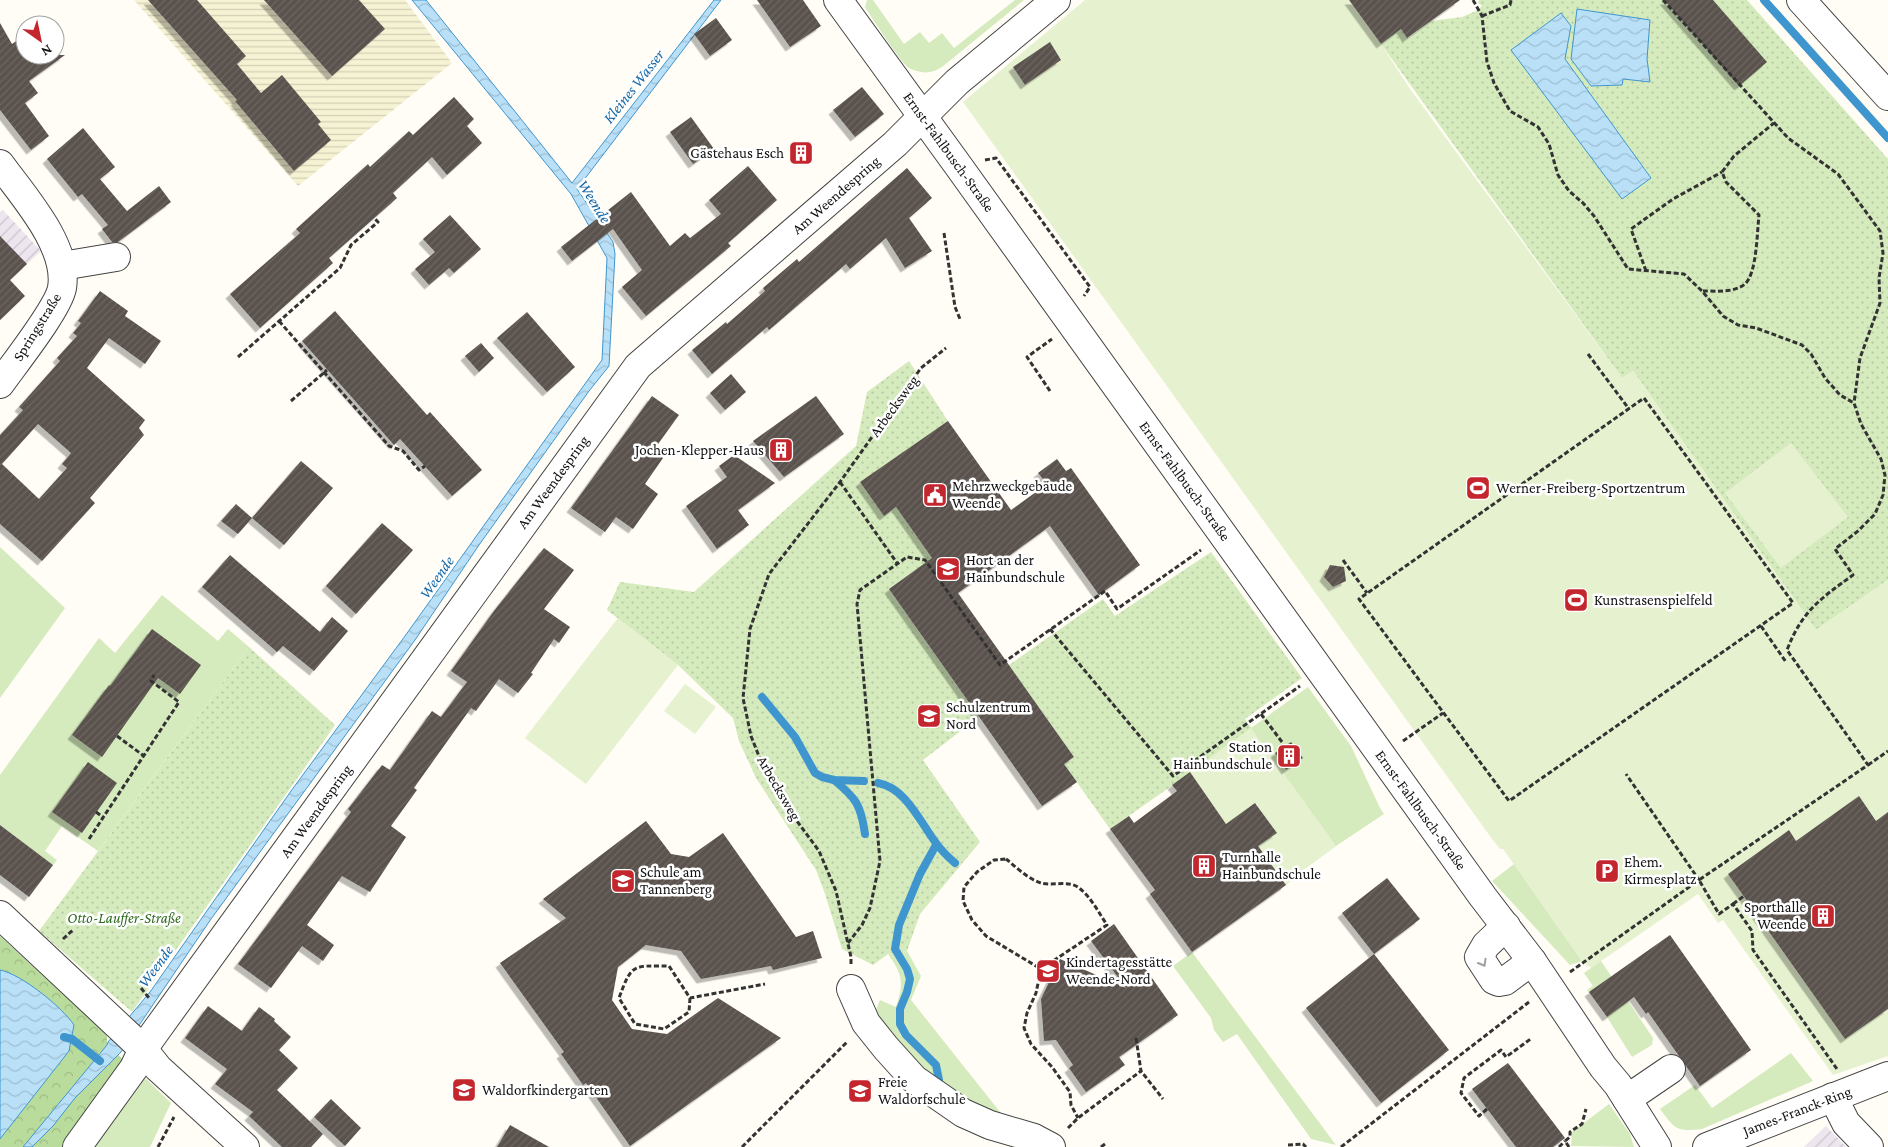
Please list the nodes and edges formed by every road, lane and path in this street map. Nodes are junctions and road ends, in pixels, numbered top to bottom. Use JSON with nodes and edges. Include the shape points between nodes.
{"nodes":[{"id":1,"x":838,"y":0,"type":"edge"},
{"id":2,"x":1056,"y":0,"type":"edge"},
{"id":3,"x":1473,"y":0,"type":"edge"},
{"id":4,"x":1511,"y":0,"type":"edge"},
{"id":5,"x":1663,"y":0,"type":"edge"},
{"id":6,"x":1801,"y":0,"type":"edge"},
{"id":7,"x":1482,"y":16,"type":"junction"},
{"id":8,"x":1888,"y":96,"type":"edge"},
{"id":9,"x":923,"y":116,"type":"junction"},
{"id":10,"x":1774,"y":123,"type":"junction"},
{"id":11,"x":0,"y":164,"type":"edge"},
{"id":12,"x":1722,"y":172,"type":"junction"},
{"id":13,"x":374,"y":218,"type":"dead end"},
{"id":14,"x":944,"y":233,"type":"dead end"},
{"id":15,"x":116,"y":257,"type":"dead end"},
{"id":16,"x":62,"y":266,"type":"junction"},
{"id":17,"x":1646,"y":271,"type":"junction"},
{"id":18,"x":1702,"y":291,"type":"junction"},
{"id":19,"x":960,"y":320,"type":"dead end"},
{"id":20,"x":279,"y":321,"type":"junction"},
{"id":21,"x":1041,"y":347,"type":"dead end"},
{"id":22,"x":946,"y":348,"type":"dead end"},
{"id":23,"x":1588,"y":354,"type":"dead end"},
{"id":24,"x":238,"y":357,"type":"dead end"},
{"id":25,"x":325,"y":371,"type":"junction"},
{"id":26,"x":0,"y":384,"type":"edge"},
{"id":27,"x":1050,"y":391,"type":"dead end"},
{"id":28,"x":291,"y":401,"type":"dead end"},
{"id":29,"x":1854,"y":403,"type":"junction"},
{"id":30,"x":1629,"y":409,"type":"junction"},
{"id":31,"x":425,"y":466,"type":"dead end"},
{"id":32,"x":840,"y":482,"type":"junction"},
{"id":33,"x":1223,"y":535,"type":"junction"},
{"id":34,"x":1343,"y":560,"type":"dead end"},
{"id":35,"x":897,"y":563,"type":"junction"},
{"id":36,"x":1367,"y":593,"type":"junction"},
{"id":37,"x":1760,"y":626,"type":"junction"},
{"id":38,"x":1050,"y":629,"type":"junction"},
{"id":39,"x":1786,"y":662,"type":"dead end"},
{"id":40,"x":1321,"y":671,"type":"junction"},
{"id":41,"x":154,"y":675,"type":"dead end"},
{"id":42,"x":1443,"y":713,"type":"junction"},
{"id":43,"x":1261,"y":714,"type":"junction"},
{"id":44,"x":117,"y":736,"type":"dead end"},
{"id":45,"x":1282,"y":742,"type":"dead end"},
{"id":46,"x":1888,"y":751,"type":"edge"},
{"id":47,"x":144,"y":756,"type":"junction"},
{"id":48,"x":1382,"y":756,"type":"junction"},
{"id":49,"x":1868,"y":765,"type":"junction"},
{"id":50,"x":1626,"y":774,"type":"dead end"},
{"id":51,"x":96,"y":812,"type":"dead end"},
{"id":52,"x":103,"y":817,"type":"junction"},
{"id":53,"x":89,"y":839,"type":"dead end"},
{"id":54,"x":1699,"y":880,"type":"junction"},
{"id":55,"x":1744,"y":896,"type":"dead end"},
{"id":56,"x":1733,"y":904,"type":"junction"},
{"id":57,"x":0,"y":915,"type":"edge"},
{"id":58,"x":1506,"y":926,"type":"junction"},
{"id":59,"x":848,"y":943,"type":"junction"},
{"id":60,"x":1532,"y":961,"type":"junction"},
{"id":61,"x":1041,"y":969,"type":"junction"},
{"id":62,"x":765,"y":984,"type":"dead end"},
{"id":63,"x":1553,"y":984,"type":"junction"},
{"id":64,"x":141,"y":988,"type":"dead end"},
{"id":65,"x":851,"y":989,"type":"joint"},
{"id":66,"x":690,"y":998,"type":"junction"},
{"id":67,"x":150,"y":1000,"type":"dead end"},
{"id":68,"x":866,"y":1023,"type":"junction"},
{"id":69,"x":1136,"y":1038,"type":"dead end"},
{"id":70,"x":1532,"y":1038,"type":"dead end"},
{"id":71,"x":140,"y":1046,"type":"junction"},
{"id":72,"x":1671,"y":1069,"type":"dead end"},
{"id":73,"x":1141,"y":1071,"type":"junction"},
{"id":74,"x":1888,"y":1076,"type":"edge"},
{"id":75,"x":1623,"y":1092,"type":"junction"},
{"id":76,"x":1842,"y":1093,"type":"junction"},
{"id":77,"x":186,"y":1094,"type":"junction"},
{"id":78,"x":1163,"y":1099,"type":"dead end"},
{"id":79,"x":1488,"y":1109,"type":"dead end"},
{"id":80,"x":1586,"y":1109,"type":"dead end"},
{"id":81,"x":1078,"y":1118,"type":"junction"},
{"id":82,"x":1058,"y":1140,"type":"edge"},
{"id":83,"x":1565,"y":1141,"type":"junction"},
{"id":84,"x":1106,"y":1144,"type":"dead end"},
{"id":85,"x":1288,"y":1145,"type":"dead end"},
{"id":86,"x":77,"y":1147,"type":"edge"},
{"id":87,"x":158,"y":1147,"type":"edge"},
{"id":88,"x":245,"y":1147,"type":"edge"},
{"id":89,"x":742,"y":1147,"type":"edge"},
{"id":90,"x":1101,"y":1147,"type":"edge"},
{"id":91,"x":1306,"y":1147,"type":"edge"},
{"id":92,"x":1341,"y":1147,"type":"edge"},
{"id":93,"x":1559,"y":1147,"type":"edge"},
{"id":94,"x":1569,"y":1147,"type":"edge"},
{"id":95,"x":1658,"y":1147,"type":"edge"},
{"id":96,"x":1707,"y":1147,"type":"edge"},
{"id":97,"x":1868,"y":1147,"type":"edge"}],
"edges":[{"from":1,"to":9,"type":"street","name":"Ernst-Fahlbusch-Straße"},
{"from":2,"to":9,"type":"street","name":"Am Weendespring","via":[[957,82]]},
{"from":3,"to":7,"type":"path"},
{"from":4,"to":7,"type":"path","via":[[1510,4]]},
{"from":5,"to":10,"type":"path"},
{"from":6,"to":8,"type":"street"},
{"from":7,"to":17,"type":"path","via":[[1487,62],[1494,83],[1510,111],[1538,127],[1549,144],[1558,174],[1569,191],[1594,216],[1628,269]]},
{"from":9,"to":33,"type":"street","name":"Ernst-Fahlbusch-Straße"},
{"from":9,"to":71,"type":"street","name":"Am Weendespring","via":[[638,366]]},
{"from":10,"to":12,"type":"path","via":[[1734,156]]},
{"from":10,"to":29,"type":"path","via":[[1788,138],[1838,174],[1880,231],[1883,253],[1880,303],[1860,358]]},
{"from":11,"to":16,"type":"street","name":"Springstraße","via":[[43,224]]},
{"from":12,"to":17,"type":"path","via":[[1673,199],[1632,229]]},
{"from":12,"to":18,"type":"path","via":[[1726,182],[1759,215],[1752,272],[1744,284],[1725,291]]},
{"from":13,"to":20,"type":"path","via":[[378,222],[351,245],[340,268]]},
{"from":14,"to":19,"type":"path","via":[[955,307]]},
{"from":15,"to":16,"type":"street"},
{"from":16,"to":26,"type":"street","name":"Springstraße","via":[[62,289],[50,312]]},
{"from":17,"to":18,"type":"path","via":[[1684,274]]},
{"from":18,"to":29,"type":"path","via":[[1723,316],[1738,325],[1756,328],[1802,346],[1840,395]]},
{"from":20,"to":24,"type":"path"},
{"from":20,"to":25,"type":"path"},
{"from":21,"to":27,"type":"path","via":[[1027,357]]},
{"from":22,"to":32,"type":"path","name":"Arbecksweg","via":[[922,368]]},
{"from":23,"to":30,"type":"path"},
{"from":25,"to":28,"type":"path"},
{"from":25,"to":31,"type":"path","via":[[389,446],[403,451],[420,470]]},
{"from":29,"to":49,"type":"path","via":[[1861,424],[1881,459],[1885,475],[1883,495],[1875,514],[1835,549],[1852,575],[1815,603],[1794,632],[1787,650]]},
{"from":30,"to":36,"type":"path"},
{"from":30,"to":37,"type":"path","via":[[1644,398],[1793,603]]},
{"from":32,"to":35,"type":"path"},
{"from":32,"to":59,"type":"path","name":"Arbecksweg","via":[[769,574],[750,629],[743,698],[751,736],[764,769],[819,850],[836,891]]},
{"from":33,"to":38,"type":"path","via":[[1117,609],[1105,591]]},
{"from":33,"to":40,"type":"street","name":"Ernst-Fahlbusch-Straße"},
{"from":34,"to":36,"type":"path"},
{"from":35,"to":38,"type":"path","via":[[907,556],[926,560],[1000,665]]},
{"from":35,"to":59,"type":"path","via":[[860,590],[857,604],[880,861],[870,908]]},
{"from":36,"to":42,"type":"path","via":[[1359,599]]},
{"from":37,"to":39,"type":"path"},
{"from":37,"to":42,"type":"path","via":[[1509,801]]},
{"from":38,"to":43,"type":"path","via":[[1173,776]]},
{"from":40,"to":43,"type":"path"},
{"from":40,"to":48,"type":"street","name":"Ernst-Fahlbusch-Straße"},
{"from":41,"to":47,"type":"path","via":[[151,681],[179,702]]},
{"from":42,"to":48,"type":"path"},
{"from":43,"to":45,"type":"path"},
{"from":44,"to":47,"type":"path"},
{"from":46,"to":49,"type":"path"},
{"from":47,"to":52,"type":"path"},
{"from":48,"to":58,"type":"street","name":"Ernst-Fahlbusch-Straße"},
{"from":49,"to":54,"type":"path"},
{"from":50,"to":54,"type":"path"},
{"from":51,"to":52,"type":"path"},
{"from":52,"to":53,"type":"path"},
{"from":54,"to":56,"type":"path","via":[[1719,914]]},
{"from":54,"to":63,"type":"path"},
{"from":55,"to":56,"type":"path"},
{"from":56,"to":76,"type":"path","via":[[1752,931],[1753,950]]},
{"from":57,"to":71,"type":"street"},
{"from":58,"to":60,"type":"street","name":"Ernst-Fahlbusch-Straße"},
{"from":58,"to":60,"type":"street","one_way":true,"via":[[1479,956],[1494,980],[1505,981]]},
{"from":59,"to":65,"type":"path","name":"Arbecksweg","via":[[852,957]]},
{"from":60,"to":63,"type":"street","name":"Ernst-Fahlbusch-Straße"},
{"from":61,"to":61,"type":"path","via":[[1107,925],[1078,886],[1042,883],[1006,859],[994,860],[977,872],[964,888],[966,908],[986,936]]},
{"from":61,"to":81,"type":"path","via":[[1024,1028],[1031,1044],[1070,1092],[1071,1105]]},
{"from":62,"to":66,"type":"path"},
{"from":63,"to":75,"type":"street","name":"Ernst-Fahlbusch-Straße","via":[[1603,1066]]},
{"from":63,"to":92,"type":"path"},
{"from":64,"to":67,"type":"path"},
{"from":65,"to":68,"type":"street"},
{"from":66,"to":66,"type":"path","via":[[669,966],[641,966],[629,973],[619,998],[635,1024],[664,1029],[689,1012]]},
{"from":68,"to":82,"type":"street","via":[[914,1079],[963,1113],[1034,1138]]},
{"from":68,"to":89,"type":"path"},
{"from":69,"to":73,"type":"path"},
{"from":70,"to":79,"type":"path","via":[[1506,1057],[1501,1050],[1464,1078],[1461,1093],[1479,1116]]},
{"from":71,"to":77,"type":"street"},
{"from":71,"to":86,"type":"street","name":"Am Weendespring","via":[[134,1068]]},
{"from":72,"to":75,"type":"street"},
{"from":73,"to":78,"type":"path"},
{"from":73,"to":81,"type":"path"},
{"from":74,"to":76,"type":"street","name":"James-Franck-Ring"},
{"from":75,"to":95,"type":"street","name":"Ernst-Fahlbusch-Straße"},
{"from":76,"to":96,"type":"street","name":"James-Franck-Ring"},
{"from":76,"to":97,"type":"street","via":[[1846,1123]]},
{"from":77,"to":87,"type":"path"},
{"from":77,"to":88,"type":"street"},
{"from":80,"to":83,"type":"path","via":[[1582,1124],[1570,1132]]},
{"from":81,"to":82,"type":"path"},
{"from":83,"to":93,"type":"path"},
{"from":83,"to":94,"type":"path"},
{"from":84,"to":90,"type":"path"},
{"from":85,"to":91,"type":"path","via":[[1304,1144]]}]}
